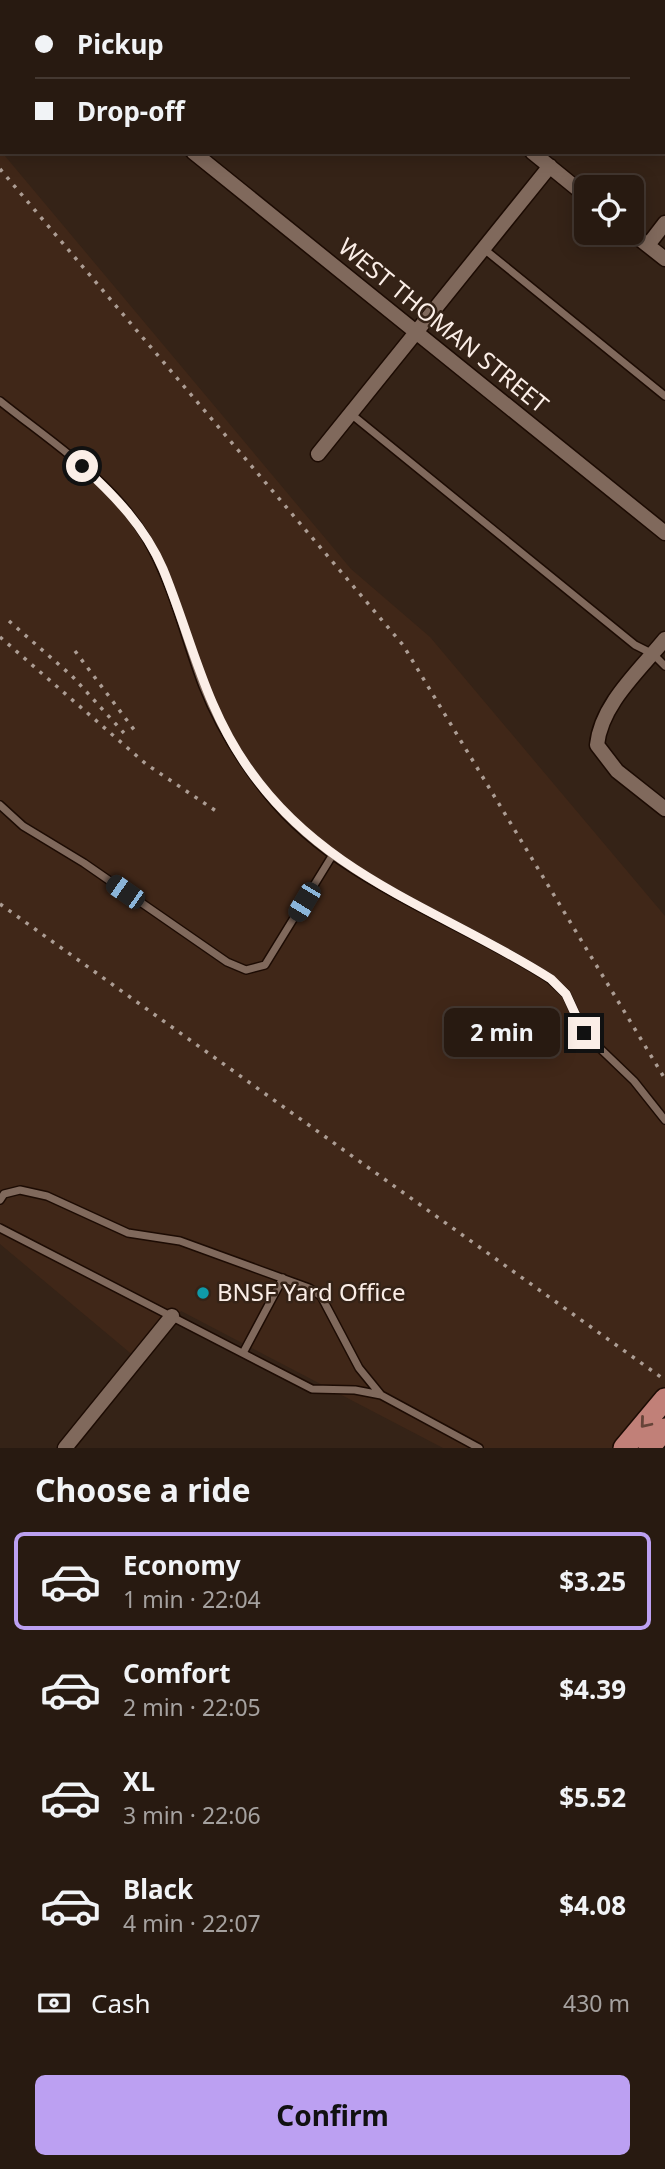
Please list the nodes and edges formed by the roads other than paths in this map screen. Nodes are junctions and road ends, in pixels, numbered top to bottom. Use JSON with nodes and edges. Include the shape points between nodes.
{"nodes":[{"id":1,"x":194,"y":154,"type":"edge"},
{"id":2,"x":535,"y":154,"type":"edge"},
{"id":3,"x":550,"y":166,"type":"junction"},
{"id":4,"x":574,"y":186,"type":"edge"},
{"id":5,"x":665,"y":223,"type":"edge"},
{"id":6,"x":644,"y":242,"type":"edge"},
{"id":7,"x":648,"y":245,"type":"junction"},
{"id":8,"x":483,"y":249,"type":"junction"},
{"id":9,"x":665,"y":259,"type":"edge"},
{"id":10,"x":415,"y":333,"type":"junction"},
{"id":11,"x":665,"y":396,"type":"edge"},
{"id":12,"x":0,"y":401,"type":"edge"},
{"id":13,"x":351,"y":414,"type":"junction"},
{"id":14,"x":318,"y":454,"type":"dead end"},
{"id":15,"x":665,"y":533,"type":"edge"},
{"id":16,"x":665,"y":639,"type":"edge"},
{"id":17,"x":653,"y":653,"type":"junction"},
{"id":18,"x":665,"y":666,"type":"edge"},
{"id":19,"x":0,"y":805,"type":"edge"},
{"id":20,"x":665,"y":809,"type":"edge"},
{"id":21,"x":332,"y":856,"type":"junction"},
{"id":22,"x":665,"y":1120,"type":"edge"},
{"id":23,"x":0,"y":1200,"type":"edge"},
{"id":24,"x":0,"y":1227,"type":"edge"},
{"id":25,"x":283,"y":1278,"type":"junction"},
{"id":26,"x":172,"y":1316,"type":"junction"},
{"id":27,"x":243,"y":1353,"type":"junction"},
{"id":28,"x":381,"y":1395,"type":"junction"},
{"id":29,"x":665,"y":1399,"type":"edge"},
{"id":30,"x":665,"y":1429,"type":"edge"},
{"id":31,"x":65,"y":1448,"type":"edge"},
{"id":32,"x":479,"y":1448,"type":"edge"},
{"id":33,"x":624,"y":1448,"type":"edge"},
{"id":34,"x":649,"y":1448,"type":"edge"}],
"edges":[{"from":1,"to":10,"type":"street","name":"WEST THOMAN STREET"},
{"from":2,"to":3,"type":"street"},
{"from":3,"to":4,"type":"street"},
{"from":3,"to":8,"type":"street"},
{"from":5,"to":7,"type":"street"},
{"from":6,"to":7,"type":"street"},
{"from":7,"to":9,"type":"street"},
{"from":8,"to":10,"type":"street"},
{"from":8,"to":11,"type":"lane"},
{"from":10,"to":13,"type":"street"},
{"from":10,"to":15,"type":"street","name":"WEST THOMAN STREET"},
{"from":12,"to":21,"type":"lane","via":[[121,501],[162,568],[204,688],[247,766],[277,805]]},
{"from":13,"to":14,"type":"street"},
{"from":13,"to":17,"type":"lane","via":[[635,645]]},
{"from":16,"to":17,"type":"street"},
{"from":17,"to":18,"type":"lane"},
{"from":17,"to":20,"type":"street","via":[[608,710],[599,726],[597,745],[617,771]]},
{"from":19,"to":21,"type":"lane","via":[[23,826],[227,962],[246,970],[265,965]]},
{"from":21,"to":22,"type":"lane","via":[[551,979],[566,994],[584,1033],[634,1081]]},
{"from":23,"to":25,"type":"lane","via":[[4,1194],[20,1190],[47,1196],[128,1233],[180,1241]]},
{"from":24,"to":26,"type":"lane"},
{"from":25,"to":27,"type":"lane"},
{"from":25,"to":28,"type":"lane","via":[[321,1296],[359,1368]]},
{"from":26,"to":27,"type":"lane"},
{"from":26,"to":31,"type":"street"},
{"from":27,"to":28,"type":"lane","via":[[312,1388]]},
{"from":28,"to":32,"type":"lane"},
{"from":29,"to":33,"type":"main road","one_way":true},
{"from":30,"to":34,"type":"main road"}]}
